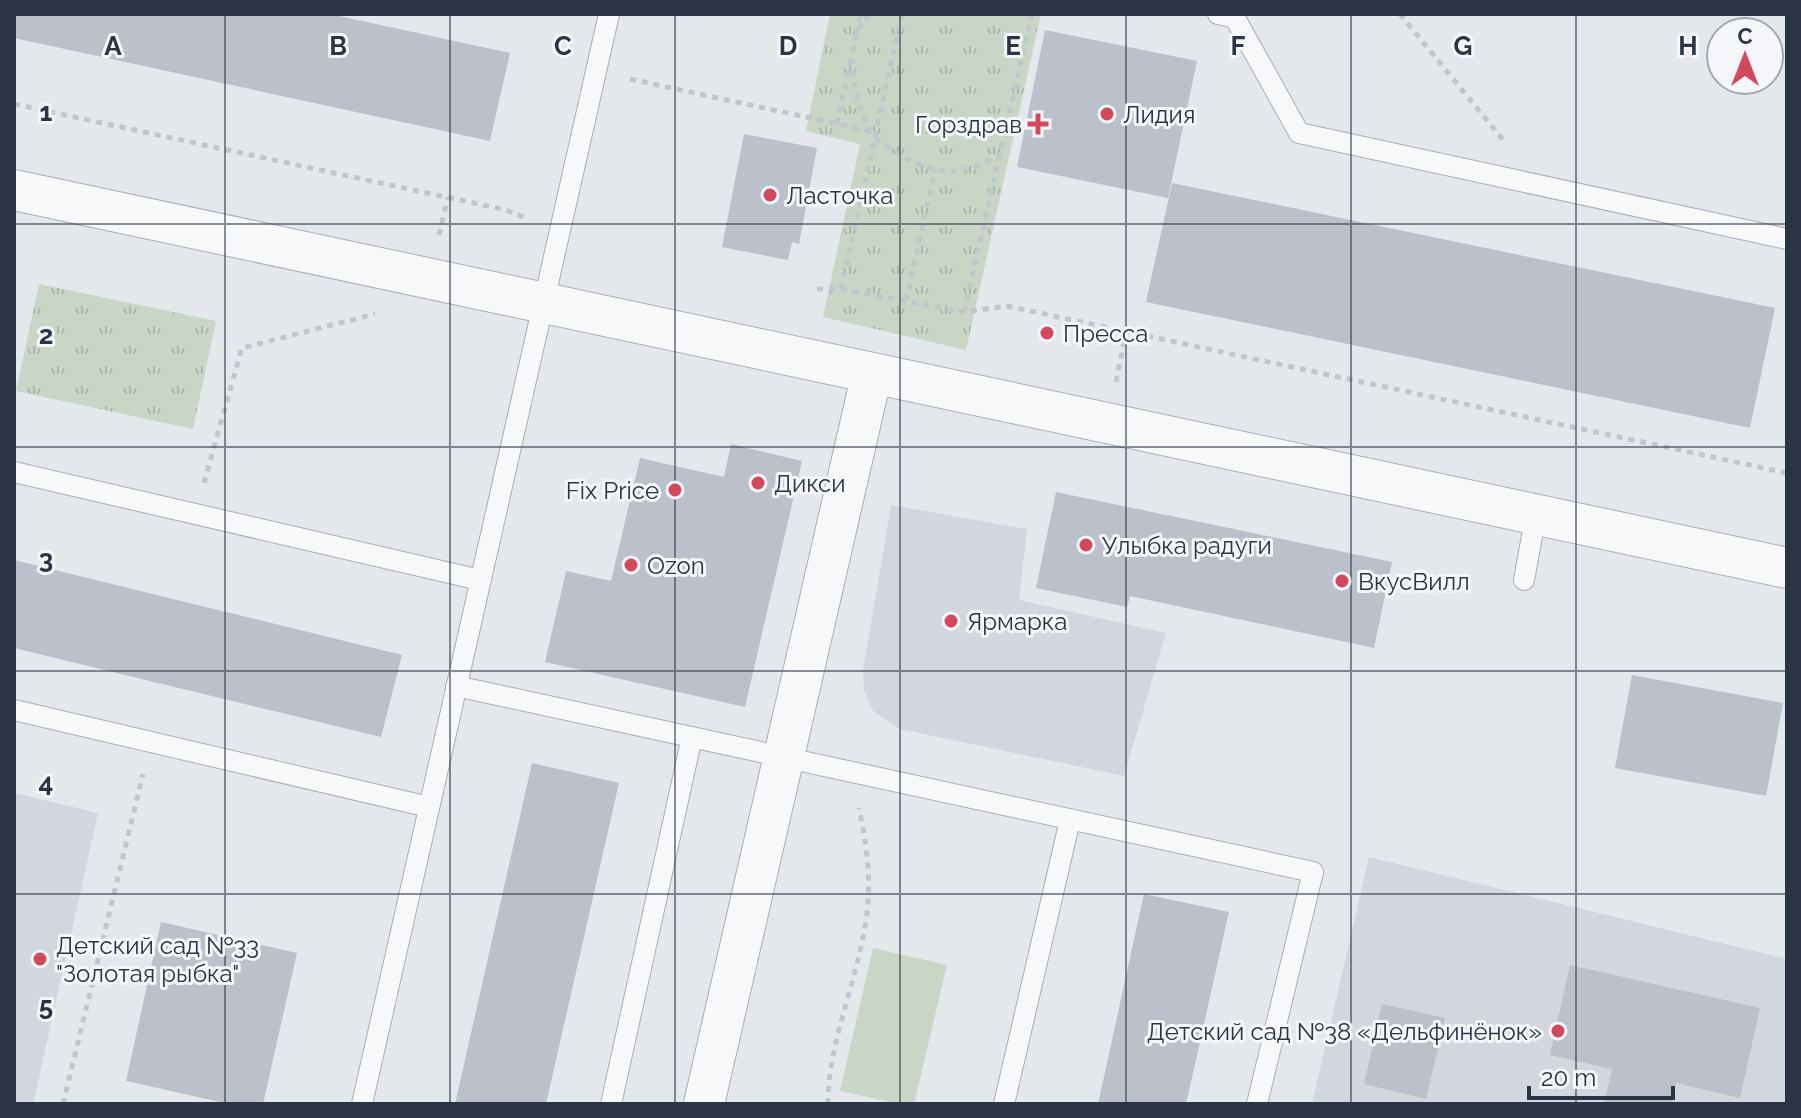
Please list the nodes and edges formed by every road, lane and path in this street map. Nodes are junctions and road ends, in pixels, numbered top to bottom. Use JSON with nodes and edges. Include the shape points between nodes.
{"nodes":[{"id":1,"x":609,"y":14,"type":"edge"},
{"id":2,"x":860,"y":14,"type":"edge"},
{"id":3,"x":869,"y":14,"type":"edge"},
{"id":4,"x":902,"y":14,"type":"edge"},
{"id":5,"x":1218,"y":14,"type":"edge"},
{"id":6,"x":1400,"y":14,"type":"edge"},
{"id":7,"x":1029,"y":16,"type":"edge"},
{"id":8,"x":853,"y":49,"type":"junction"},
{"id":9,"x":598,"y":72,"type":"junction"},
{"id":10,"x":14,"y":104,"type":"edge"},
{"id":11,"x":837,"y":124,"type":"junction"},
{"id":12,"x":871,"y":131,"type":"junction"},
{"id":13,"x":875,"y":138,"type":"junction"},
{"id":14,"x":1000,"y":155,"type":"junction"},
{"id":15,"x":935,"y":170,"type":"junction"},
{"id":16,"x":1541,"y":186,"type":"junction"},
{"id":17,"x":14,"y":190,"type":"edge"},
{"id":18,"x":448,"y":197,"type":"junction"},
{"id":19,"x":558,"y":231,"type":"junction"},
{"id":20,"x":1787,"y":239,"type":"edge"},
{"id":21,"x":429,"y":278,"type":"junction"},
{"id":22,"x":817,"y":289,"type":"dead end"},
{"id":23,"x":841,"y":289,"type":"junction"},
{"id":24,"x":906,"y":301,"type":"junction"},
{"id":25,"x":542,"y":303,"type":"junction"},
{"id":26,"x":964,"y":312,"type":"junction"},
{"id":27,"x":378,"y":313,"type":"dead end"},
{"id":28,"x":872,"y":373,"type":"junction"},
{"id":29,"x":14,"y":472,"type":"edge"},
{"id":30,"x":1787,"y":473,"type":"edge"},
{"id":31,"x":195,"y":514,"type":"junction"},
{"id":32,"x":1536,"y":514,"type":"junction"},
{"id":33,"x":1787,"y":568,"type":"edge"},
{"id":34,"x":480,"y":580,"type":"junction"},
{"id":35,"x":1524,"y":580,"type":"dead end"},
{"id":36,"x":456,"y":686,"type":"junction"},
{"id":37,"x":14,"y":710,"type":"edge"},
{"id":38,"x":692,"y":737,"type":"junction"},
{"id":39,"x":151,"y":742,"type":"junction"},
{"id":40,"x":784,"y":757,"type":"junction"},
{"id":41,"x":851,"y":772,"type":"junction"},
{"id":42,"x":429,"y":807,"type":"junction"},
{"id":43,"x":1070,"y":820,"type":"junction"},
{"id":44,"x":63,"y":1104,"type":"edge"},
{"id":45,"x":362,"y":1104,"type":"edge"},
{"id":46,"x":611,"y":1104,"type":"edge"},
{"id":47,"x":704,"y":1104,"type":"edge"},
{"id":48,"x":828,"y":1104,"type":"edge"},
{"id":49,"x":1004,"y":1104,"type":"edge"},
{"id":50,"x":1257,"y":1104,"type":"edge"}],
"edges":[{"from":1,"to":9,"type":"lane"},
{"from":2,"to":8,"type":"path"},
{"from":3,"to":8,"type":"path"},
{"from":4,"to":13,"type":"path"},
{"from":5,"to":16,"type":"lane","via":[[1235,18],[1299,133]]},
{"from":6,"to":16,"type":"path"},
{"from":7,"to":14,"type":"path"},
{"from":8,"to":11,"type":"path"},
{"from":8,"to":12,"type":"path","via":[[858,106]]},
{"from":9,"to":11,"type":"path"},
{"from":9,"to":19,"type":"lane"},
{"from":10,"to":18,"type":"path"},
{"from":11,"to":12,"type":"path"},
{"from":12,"to":13,"type":"path"},
{"from":13,"to":15,"type":"path","via":[[898,156]]},
{"from":13,"to":23,"type":"path"},
{"from":14,"to":15,"type":"path","via":[[966,170]]},
{"from":14,"to":26,"type":"path"},
{"from":15,"to":24,"type":"path"},
{"from":16,"to":20,"type":"lane"},
{"from":17,"to":21,"type":"street"},
{"from":18,"to":19,"type":"path","via":[[506,210]]},
{"from":18,"to":21,"type":"path"},
{"from":19,"to":25,"type":"lane"},
{"from":21,"to":25,"type":"street"},
{"from":22,"to":23,"type":"path"},
{"from":23,"to":24,"type":"path"},
{"from":24,"to":26,"type":"path"},
{"from":25,"to":28,"type":"street"},
{"from":25,"to":34,"type":"lane"},
{"from":26,"to":30,"type":"path","via":[[1007,306]]},
{"from":27,"to":31,"type":"path","via":[[242,348]]},
{"from":28,"to":32,"type":"street"},
{"from":28,"to":40,"type":"street"},
{"from":29,"to":31,"type":"lane"},
{"from":31,"to":34,"type":"lane"},
{"from":32,"to":33,"type":"street"},
{"from":32,"to":35,"type":"lane"},
{"from":34,"to":36,"type":"lane"},
{"from":36,"to":38,"type":"lane"},
{"from":36,"to":42,"type":"lane"},
{"from":37,"to":39,"type":"lane"},
{"from":38,"to":40,"type":"lane"},
{"from":38,"to":46,"type":"lane"},
{"from":39,"to":42,"type":"lane"},
{"from":39,"to":44,"type":"path"},
{"from":40,"to":41,"type":"lane"},
{"from":40,"to":47,"type":"street"},
{"from":41,"to":43,"type":"lane"},
{"from":41,"to":48,"type":"path","via":[[869,853],[869,894],[863,940],[828,1076]]},
{"from":42,"to":45,"type":"lane"},
{"from":43,"to":49,"type":"lane"},
{"from":43,"to":50,"type":"lane","via":[[1313,872]]}]}
